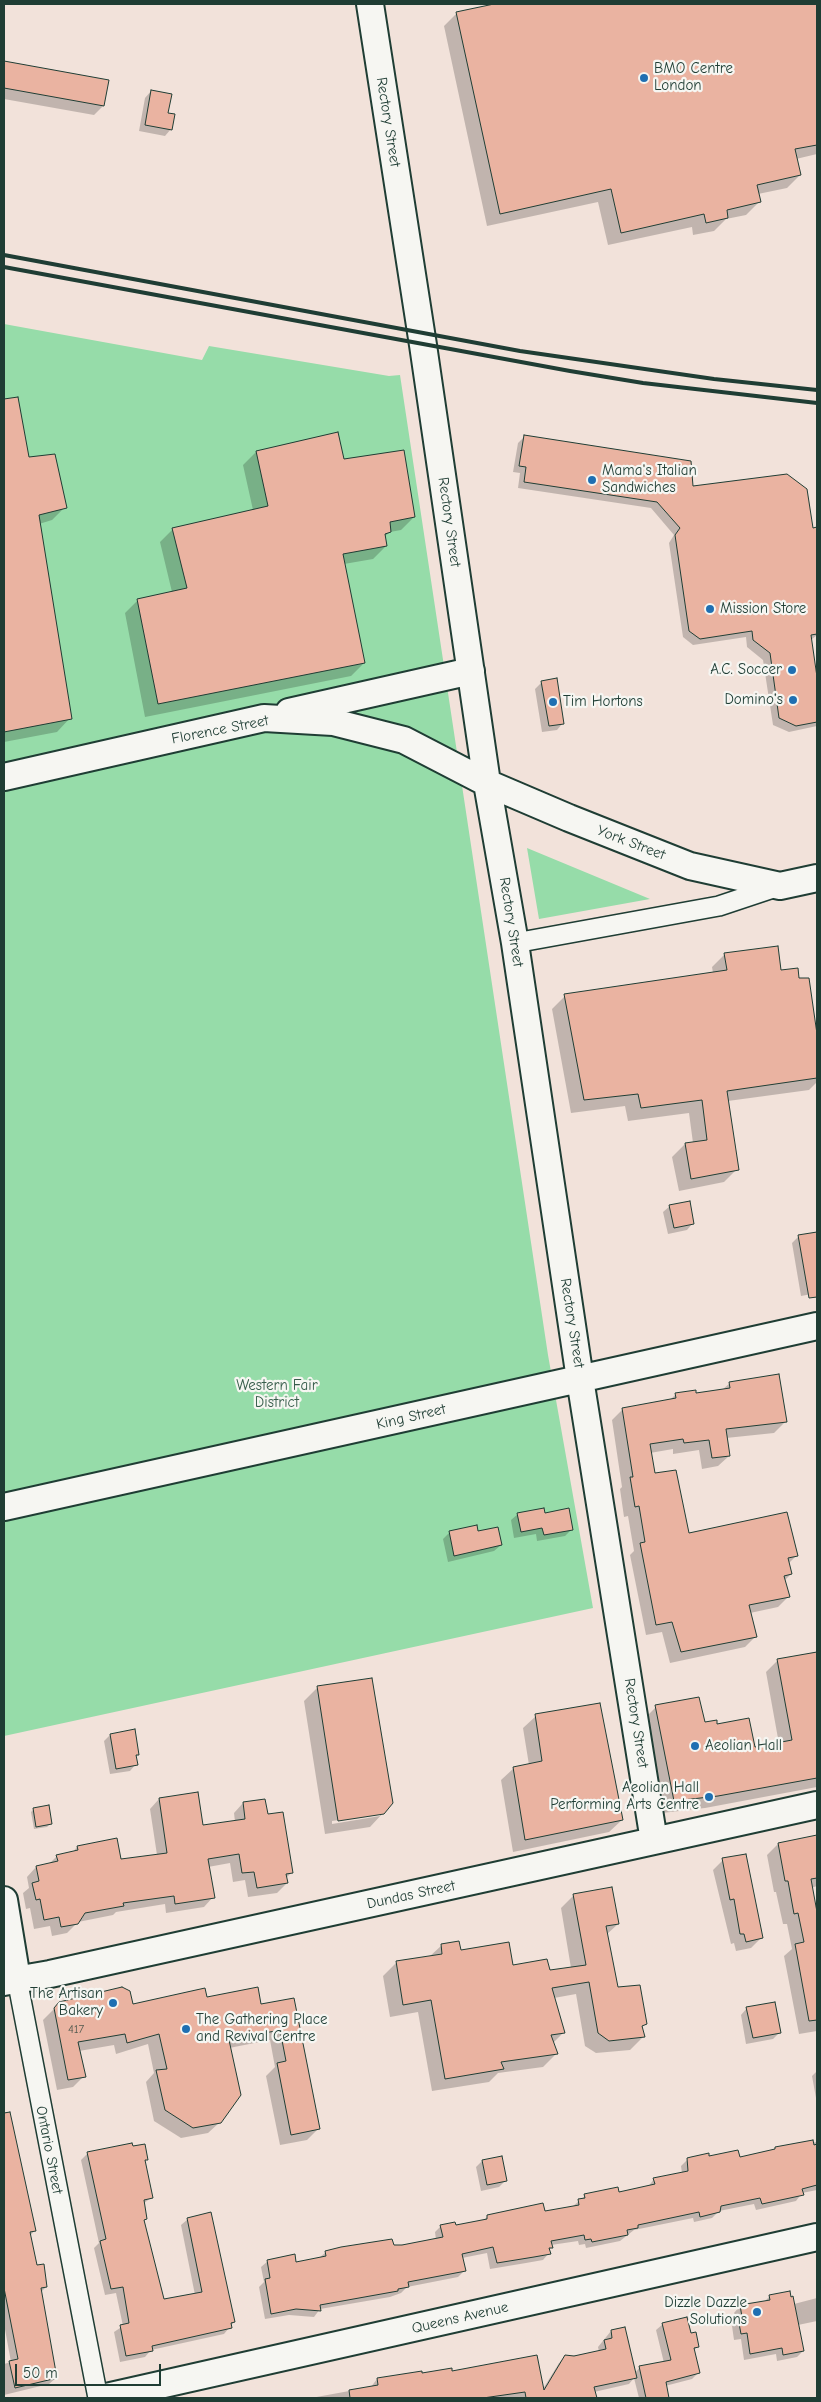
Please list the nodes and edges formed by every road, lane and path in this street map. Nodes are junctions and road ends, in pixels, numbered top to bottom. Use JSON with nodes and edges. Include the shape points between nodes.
{"nodes":[{"id":1,"x":370,"y":4,"type":"edge"},
{"id":2,"x":471,"y":671,"type":"junction"},
{"id":3,"x":264,"y":718,"type":"junction"},
{"id":4,"x":4,"y":777,"type":"edge"},
{"id":5,"x":488,"y":784,"type":"junction"},
{"id":6,"x":817,"y":878,"type":"edge"},
{"id":7,"x":780,"y":886,"type":"junction"},
{"id":8,"x":515,"y":943,"type":"junction"},
{"id":9,"x":817,"y":1326,"type":"edge"},
{"id":10,"x":580,"y":1379,"type":"junction"},
{"id":11,"x":4,"y":1507,"type":"edge"},
{"id":12,"x":817,"y":1805,"type":"edge"},
{"id":13,"x":654,"y":1841,"type":"junction"},
{"id":14,"x":4,"y":1900,"type":"edge"},
{"id":15,"x":10,"y":1980,"type":"edge"},
{"id":16,"x":817,"y":2237,"type":"edge"},
{"id":17,"x":100,"y":2398,"type":"edge"}],
"edges":[{"from":1,"to":2,"type":"street","name":"Rectory Street"},
{"from":2,"to":3,"type":"street"},
{"from":2,"to":5,"type":"street","name":"Rectory Street"},
{"from":3,"to":4,"type":"street","name":"Florence Street"},
{"from":3,"to":5,"type":"street","name":"Florence Street","via":[[333,722],[404,740]]},
{"from":5,"to":7,"type":"street","name":"York Street","via":[[690,866]]},
{"from":5,"to":8,"type":"street","name":"Rectory Street"},
{"from":6,"to":7,"type":"street","name":"York Street"},
{"from":7,"to":8,"type":"street","name":"York Street","via":[[718,906]]},
{"from":8,"to":10,"type":"street","name":"Rectory Street"},
{"from":9,"to":10,"type":"street","name":"King Street"},
{"from":10,"to":11,"type":"street","name":"King Street"},
{"from":10,"to":13,"type":"street","name":"Rectory Street"},
{"from":12,"to":13,"type":"street","name":"Dundas Street"},
{"from":13,"to":15,"type":"street","name":"Dundas Street","via":[[50,1974]]},
{"from":14,"to":15,"type":"street","name":"Ontario Street"},
{"from":15,"to":17,"type":"street","name":"Ontario Street"},
{"from":16,"to":17,"type":"street","name":"Queens Avenue"}]}
